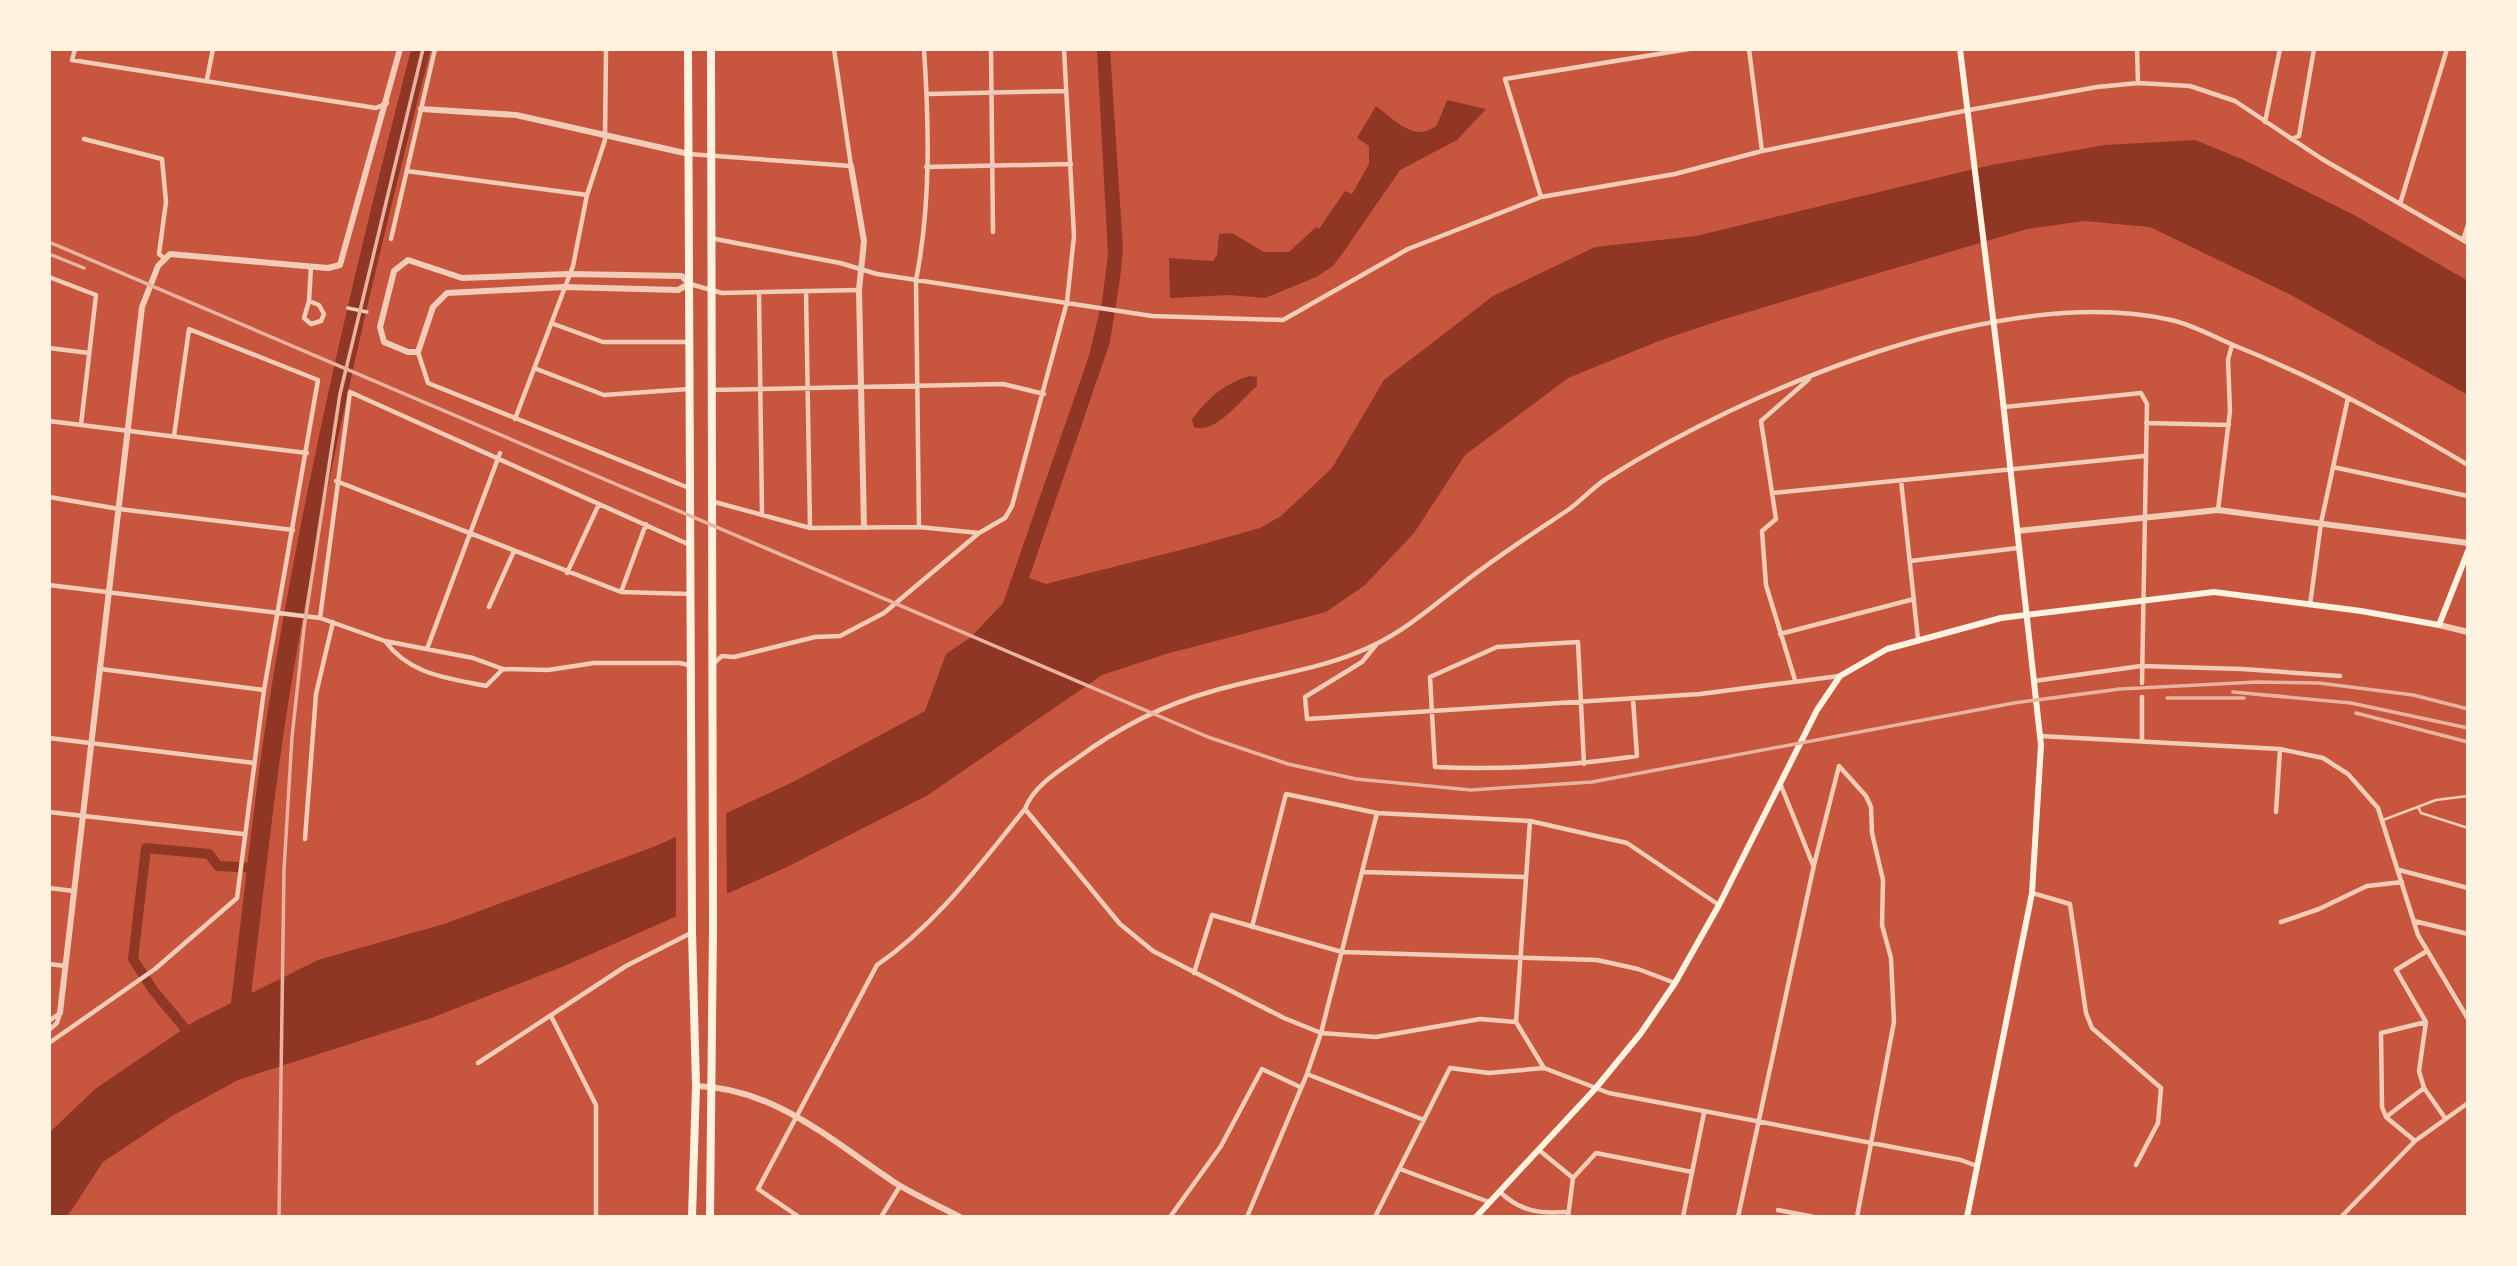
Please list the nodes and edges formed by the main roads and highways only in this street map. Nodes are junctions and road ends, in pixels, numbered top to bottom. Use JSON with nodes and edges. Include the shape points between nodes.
{"nodes":[{"id":1,"x":688,"y":49,"type":"edge"},
{"id":2,"x":711,"y":49,"type":"edge"},
{"id":3,"x":1960,"y":49,"type":"edge"},
{"id":4,"x":2468,"y":551,"type":"edge"},
{"id":5,"x":2026,"y":615,"type":"junction"},
{"id":6,"x":692,"y":1217,"type":"edge"},
{"id":7,"x":710,"y":1217,"type":"edge"},
{"id":8,"x":1476,"y":1217,"type":"edge"},
{"id":9,"x":1967,"y":1217,"type":"edge"}],
"edges":[{"from":1,"to":6,"type":"highway","via":[[696,1086]]},
{"from":2,"to":7,"type":"highway"},
{"from":3,"to":5,"type":"main road"},
{"from":4,"to":5,"type":"main road","via":[[2439,625],[2214,593]]},
{"from":5,"to":8,"type":"main road","via":[[1887,649],[1840,676],[1817,710],[1675,983],[1595,1089]]},
{"from":5,"to":9,"type":"main road","via":[[2040,736],[2032,893]]}]}
